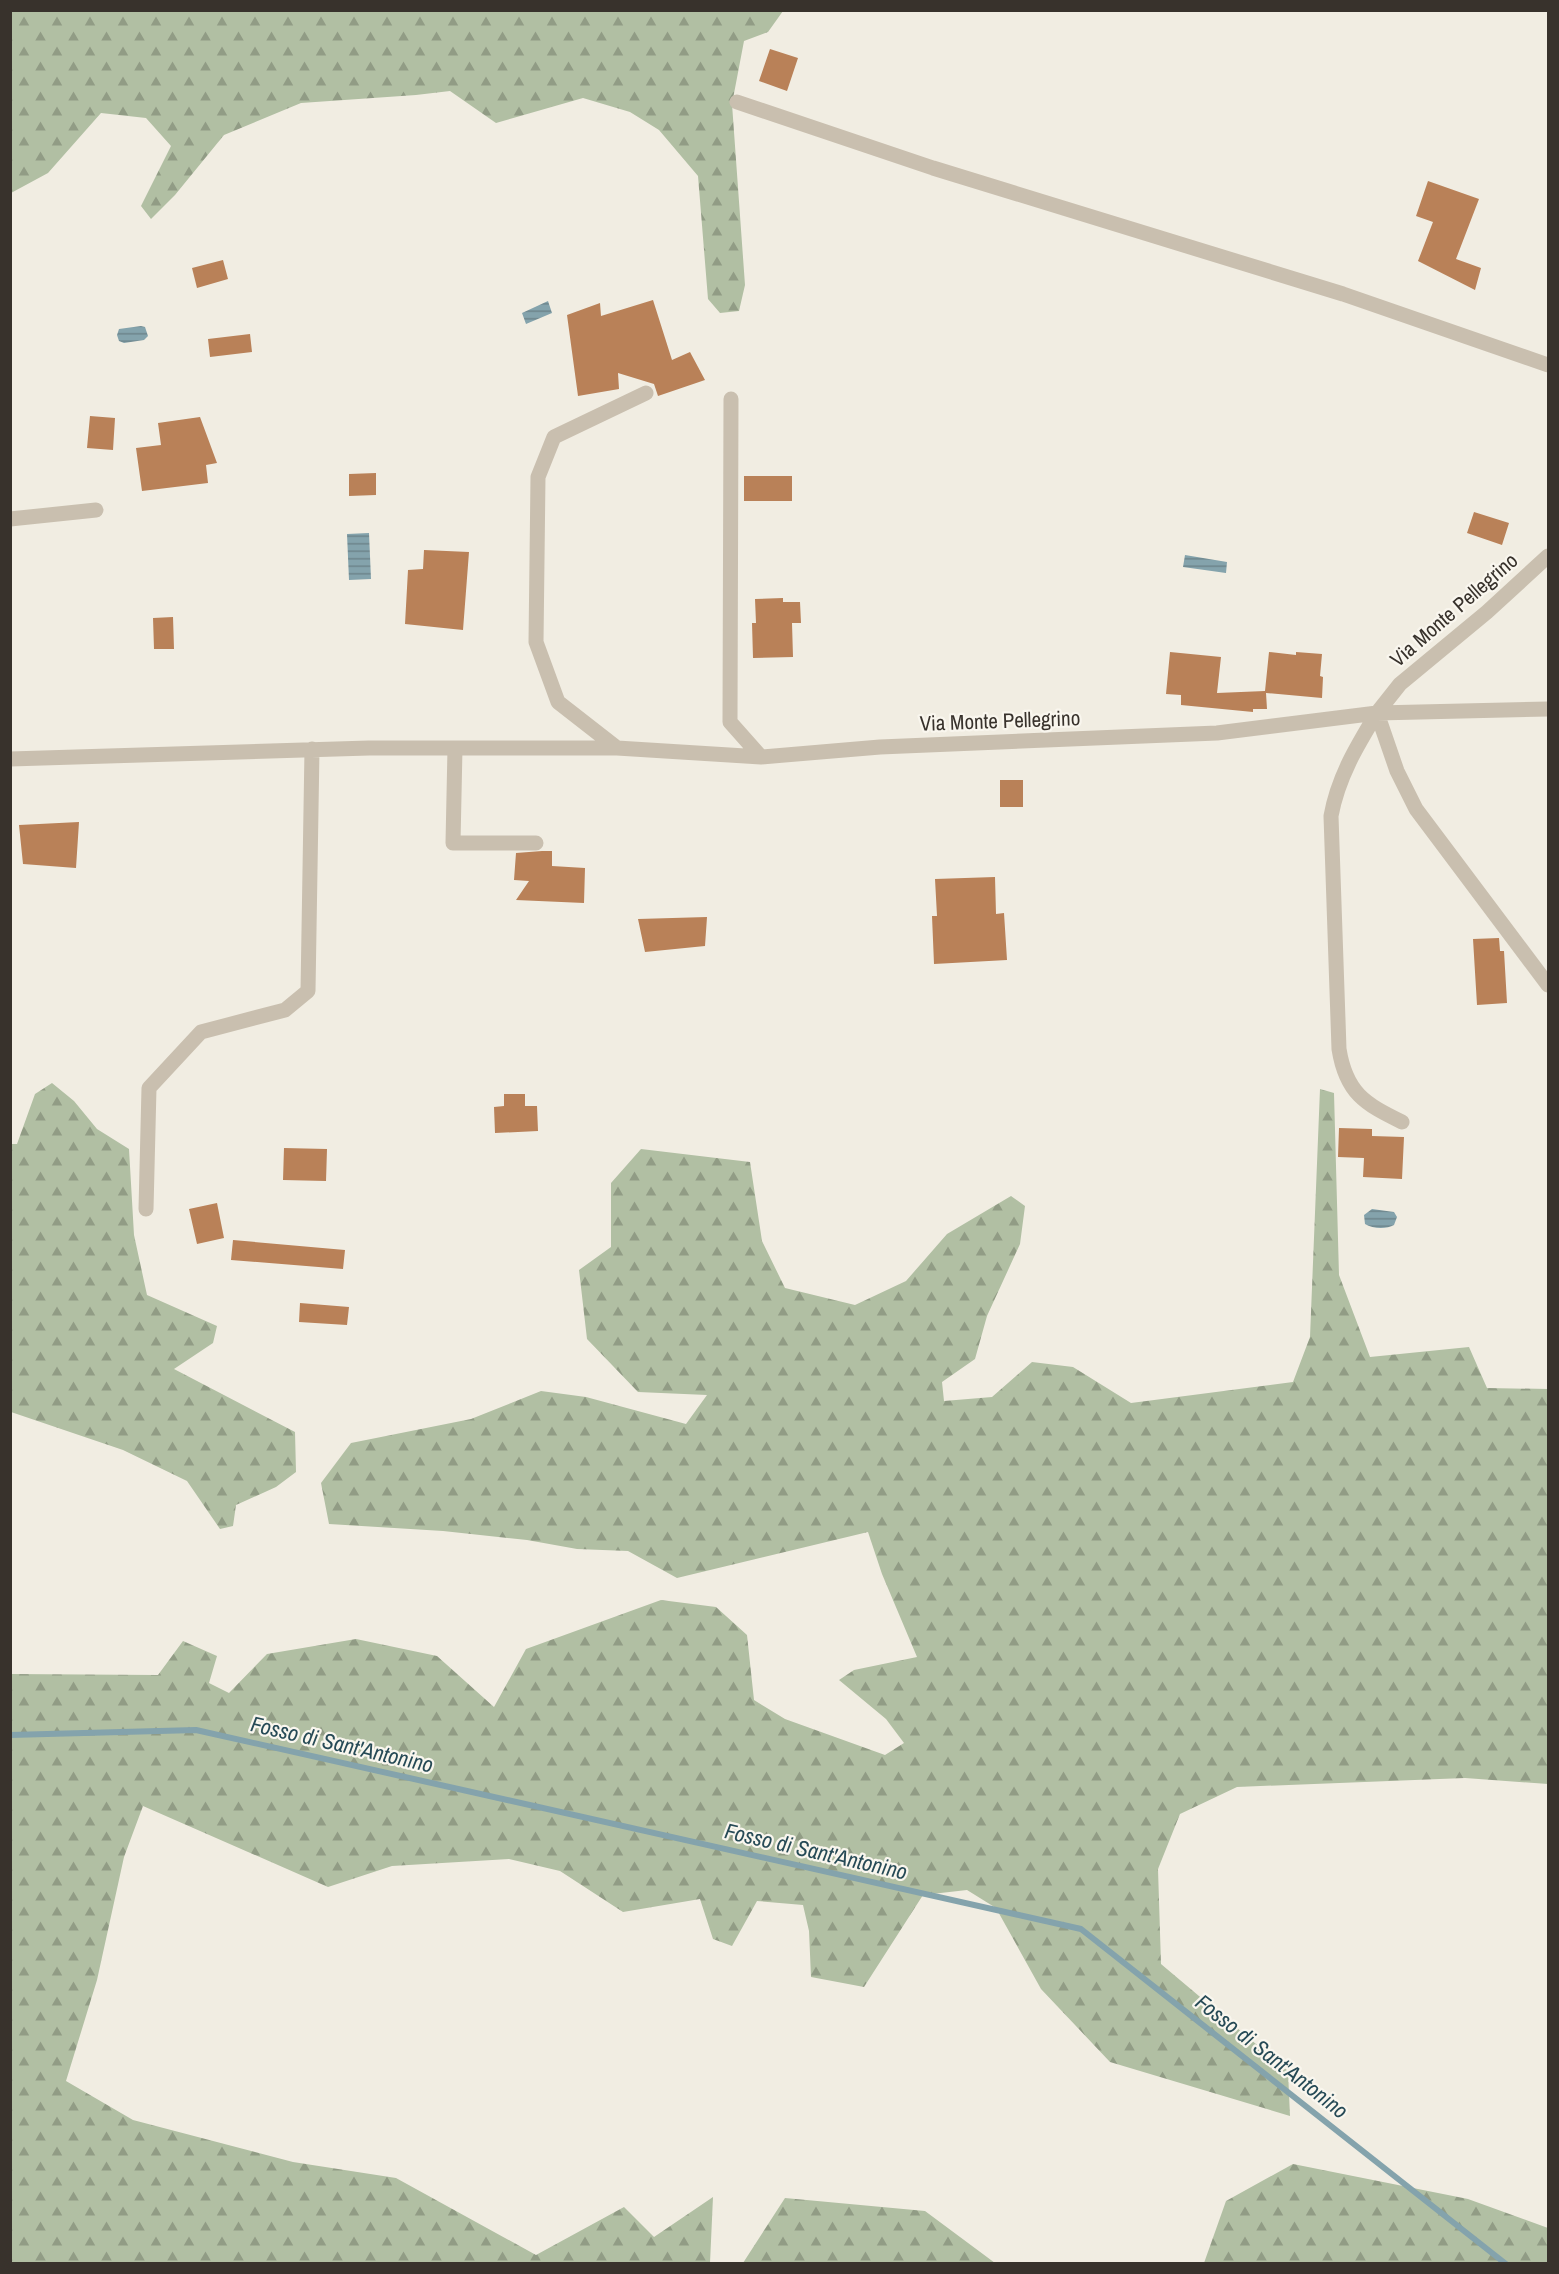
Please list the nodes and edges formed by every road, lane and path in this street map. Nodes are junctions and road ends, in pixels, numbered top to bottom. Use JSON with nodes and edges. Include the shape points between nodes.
{"nodes":[{"id":1,"x":738,"y":102,"type":"dead end"},
{"id":2,"x":1548,"y":365,"type":"edge"},
{"id":3,"x":646,"y":393,"type":"dead end"},
{"id":4,"x":731,"y":399,"type":"dead end"},
{"id":5,"x":96,"y":510,"type":"dead end"},
{"id":6,"x":10,"y":519,"type":"edge"},
{"id":7,"x":1548,"y":556,"type":"edge"},
{"id":8,"x":1548,"y":709,"type":"edge"},
{"id":9,"x":1377,"y":713,"type":"junction"},
{"id":10,"x":455,"y":748,"type":"junction"},
{"id":11,"x":616,"y":748,"type":"junction"},
{"id":12,"x":312,"y":749,"type":"junction"},
{"id":13,"x":761,"y":757,"type":"junction"},
{"id":14,"x":10,"y":759,"type":"edge"},
{"id":15,"x":537,"y":843,"type":"dead end"},
{"id":16,"x":1548,"y":986,"type":"edge"},
{"id":17,"x":1402,"y":1122,"type":"dead end"},
{"id":18,"x":146,"y":1209,"type":"dead end"}],
"edges":[{"from":1,"to":2,"type":"street","via":[[933,168],[1343,294]]},
{"from":3,"to":11,"type":"street","via":[[554,436],[538,477],[536,642],[558,702]]},
{"from":4,"to":13,"type":"street","via":[[730,722]]},
{"from":5,"to":6,"type":"street"},
{"from":7,"to":9,"type":"street","name":"Via Monte Pellegrino","via":[[1406,679]]},
{"from":8,"to":9,"type":"street"},
{"from":9,"to":13,"type":"street","name":"Via Monte Pellegrino","via":[[1217,733],[880,747]]},
{"from":9,"to":16,"type":"street","via":[[1397,771],[1416,809]]},
{"from":9,"to":17,"type":"street","via":[[1346,766],[1331,816],[1339,1049],[1351,1087],[1370,1105]]},
{"from":10,"to":11,"type":"street","name":"Via Monte Pellegrino"},
{"from":10,"to":12,"type":"street","name":"Via Monte Pellegrino"},
{"from":10,"to":15,"type":"street","via":[[453,843]]},
{"from":11,"to":13,"type":"street","name":"Via Monte Pellegrino"},
{"from":12,"to":14,"type":"street","name":"Via Monte Pellegrino"},
{"from":12,"to":18,"type":"street","via":[[308,991],[285,1010],[201,1032],[149,1088]]}]}
